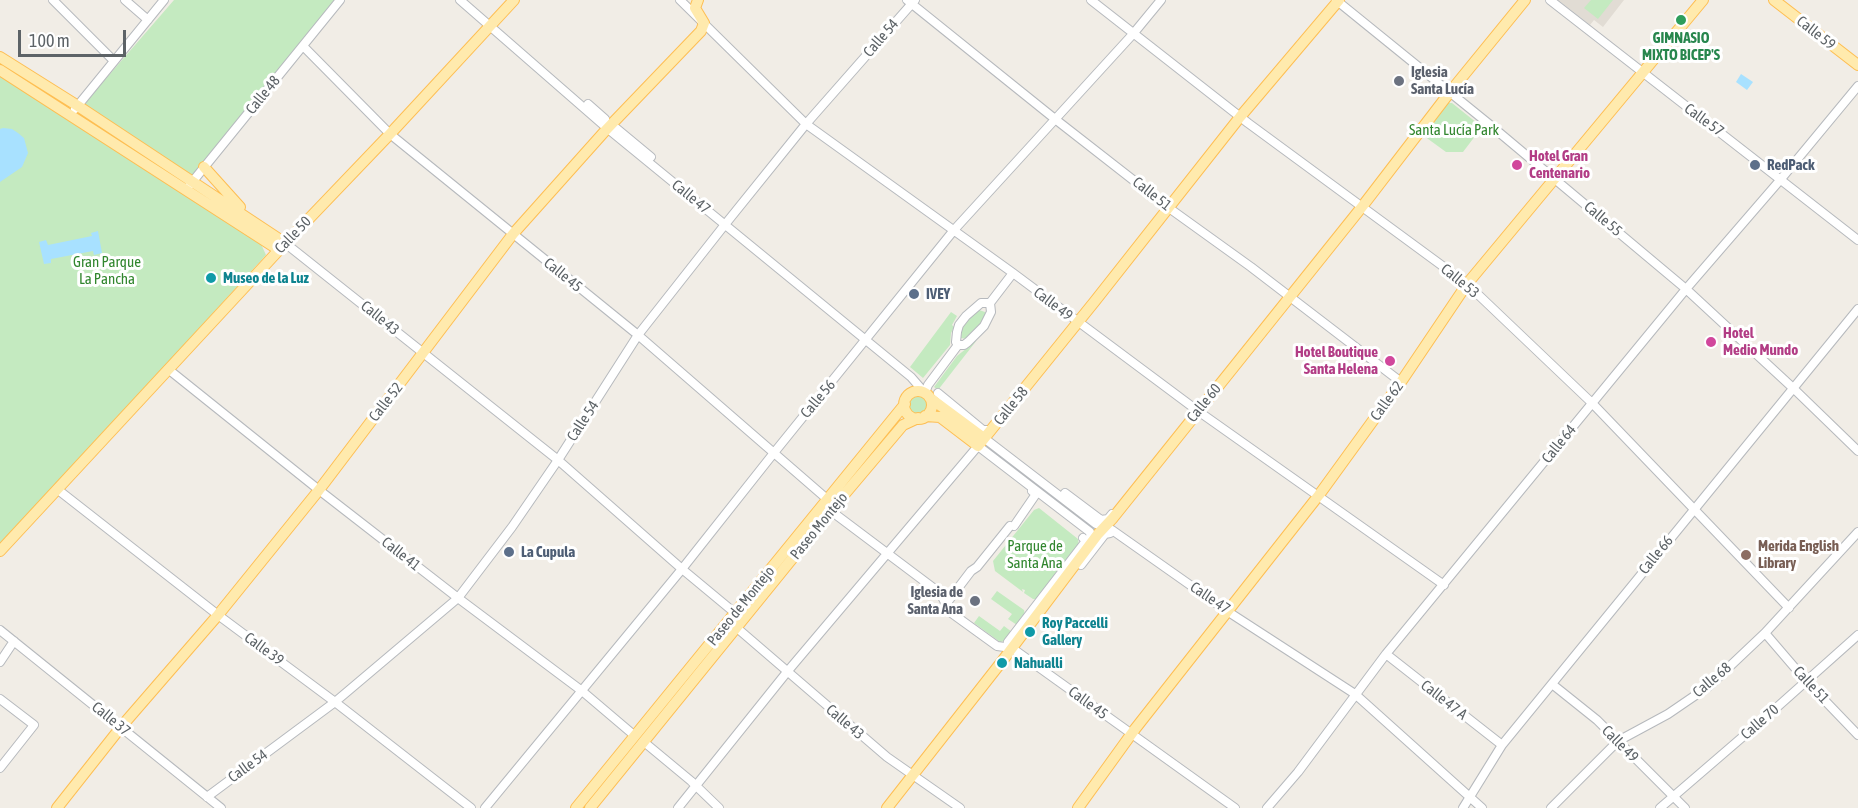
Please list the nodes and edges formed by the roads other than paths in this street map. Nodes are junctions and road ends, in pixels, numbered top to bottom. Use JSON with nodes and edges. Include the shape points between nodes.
{"nodes":[{"id":1,"x":53,"y":0,"type":"edge"},
{"id":2,"x":125,"y":0,"type":"edge"},
{"id":3,"x":164,"y":0,"type":"edge"},
{"id":4,"x":340,"y":0,"type":"edge"},
{"id":5,"x":454,"y":0,"type":"edge"},
{"id":6,"x":460,"y":0,"type":"edge"},
{"id":7,"x":466,"y":0,"type":"edge"},
{"id":8,"x":514,"y":0,"type":"edge"},
{"id":9,"x":680,"y":0,"type":"edge"},
{"id":10,"x":698,"y":0,"type":"edge"},
{"id":11,"x":1091,"y":0,"type":"edge"},
{"id":12,"x":1161,"y":0,"type":"edge"},
{"id":13,"x":1338,"y":0,"type":"edge"},
{"id":14,"x":1520,"y":0,"type":"edge"},
{"id":15,"x":1526,"y":0,"type":"edge"},
{"id":16,"x":1530,"y":0,"type":"edge"},
{"id":17,"x":1550,"y":0,"type":"edge"},
{"id":18,"x":1703,"y":0,"type":"edge"},
{"id":19,"x":1774,"y":0,"type":"edge"},
{"id":20,"x":911,"y":1,"type":"edge"},
{"id":21,"x":701,"y":19,"type":"junction"},
{"id":22,"x":147,"y":20,"type":"junction"},
{"id":23,"x":489,"y":27,"type":"junction"},
{"id":24,"x":1133,"y":34,"type":"junction"},
{"id":25,"x":303,"y":46,"type":"junction"},
{"id":26,"x":0,"y":57,"type":"edge"},
{"id":27,"x":114,"y":61,"type":"junction"},
{"id":28,"x":1858,"y":65,"type":"edge"},
{"id":29,"x":0,"y":70,"type":"edge"},
{"id":30,"x":1643,"y":73,"type":"junction"},
{"id":31,"x":1858,"y":86,"type":"edge"},
{"id":32,"x":1448,"y":91,"type":"junction"},
{"id":33,"x":74,"y":111,"type":"junction"},
{"id":34,"x":1240,"y":117,"type":"junction"},
{"id":35,"x":1055,"y":119,"type":"junction"},
{"id":36,"x":807,"y":124,"type":"junction"},
{"id":37,"x":608,"y":128,"type":"junction"},
{"id":38,"x":390,"y":134,"type":"junction"},
{"id":39,"x":204,"y":167,"type":"junction"},
{"id":40,"x":1549,"y":174,"type":"junction"},
{"id":41,"x":1781,"y":179,"type":"junction"},
{"id":42,"x":189,"y":186,"type":"junction"},
{"id":43,"x":1361,"y":207,"type":"junction"},
{"id":44,"x":1169,"y":208,"type":"junction"},
{"id":45,"x":251,"y":220,"type":"junction"},
{"id":46,"x":725,"y":224,"type":"junction"},
{"id":47,"x":954,"y":230,"type":"junction"},
{"id":48,"x":513,"y":234,"type":"junction"},
{"id":49,"x":1858,"y":240,"type":"edge"},
{"id":50,"x":282,"y":246,"type":"junction"},
{"id":51,"x":1013,"y":273,"type":"junction"},
{"id":52,"x":1467,"y":284,"type":"junction"},
{"id":53,"x":1686,"y":289,"type":"junction"},
{"id":54,"x":1290,"y":297,"type":"junction"},
{"id":55,"x":990,"y":303,"type":"junction"},
{"id":56,"x":1858,"y":309,"type":"edge"},
{"id":57,"x":1078,"y":323,"type":"junction"},
{"id":58,"x":859,"y":333,"type":"dead end"},
{"id":59,"x":639,"y":335,"type":"junction"},
{"id":60,"x":867,"y":340,"type":"junction"},
{"id":61,"x":958,"y":345,"type":"junction"},
{"id":62,"x":424,"y":353,"type":"junction"},
{"id":63,"x":168,"y":369,"type":"junction"},
{"id":64,"x":1401,"y":382,"type":"junction"},
{"id":65,"x":1793,"y":388,"type":"junction"},
{"id":66,"x":929,"y":394,"type":"junction"},
{"id":67,"x":1592,"y":403,"type":"junction"},
{"id":68,"x":905,"y":404,"type":"junction"},
{"id":69,"x":1197,"y":412,"type":"junction"},
{"id":70,"x":921,"y":417,"type":"junction"},
{"id":71,"x":985,"y":440,"type":"junction"},
{"id":72,"x":1858,"y":451,"type":"edge"},
{"id":73,"x":773,"y":454,"type":"junction"},
{"id":74,"x":1004,"y":454,"type":"junction"},
{"id":75,"x":558,"y":460,"type":"junction"},
{"id":76,"x":998,"y":462,"type":"junction"},
{"id":77,"x":57,"y":489,"type":"junction"},
{"id":78,"x":319,"y":490,"type":"junction"},
{"id":79,"x":1319,"y":495,"type":"junction"},
{"id":80,"x":827,"y":499,"type":"junction"},
{"id":81,"x":1694,"y":509,"type":"junction"},
{"id":82,"x":831,"y":511,"type":"junction"},
{"id":83,"x":1110,"y":529,"type":"junction"},
{"id":84,"x":1858,"y":532,"type":"edge"},
{"id":85,"x":1087,"y":541,"type":"junction"},
{"id":86,"x":0,"y":551,"type":"edge"},
{"id":87,"x":887,"y":554,"type":"junction"},
{"id":88,"x":682,"y":569,"type":"junction"},
{"id":89,"x":1444,"y":585,"type":"junction"},
{"id":90,"x":458,"y":598,"type":"junction"},
{"id":91,"x":946,"y":604,"type":"junction"},
{"id":92,"x":1789,"y":608,"type":"junction"},
{"id":93,"x":1227,"y":611,"type":"junction"},
{"id":94,"x":735,"y":613,"type":"junction"},
{"id":95,"x":218,"y":615,"type":"junction"},
{"id":96,"x":737,"y":628,"type":"junction"},
{"id":97,"x":0,"y":630,"type":"edge"},
{"id":98,"x":1765,"y":633,"type":"junction"},
{"id":99,"x":1858,"y":635,"type":"edge"},
{"id":100,"x":14,"y":641,"type":"junction"},
{"id":101,"x":1013,"y":647,"type":"junction"},
{"id":102,"x":1386,"y":654,"type":"junction"},
{"id":103,"x":0,"y":662,"type":"edge"},
{"id":104,"x":787,"y":672,"type":"junction"},
{"id":105,"x":1807,"y":681,"type":"junction"},
{"id":106,"x":1552,"y":684,"type":"junction"},
{"id":107,"x":582,"y":691,"type":"junction"},
{"id":108,"x":1355,"y":694,"type":"junction"},
{"id":109,"x":0,"y":699,"type":"edge"},
{"id":110,"x":335,"y":702,"type":"junction"},
{"id":111,"x":121,"y":727,"type":"junction"},
{"id":112,"x":1131,"y":734,"type":"junction"},
{"id":113,"x":1858,"y":735,"type":"edge"},
{"id":114,"x":640,"y":739,"type":"junction"},
{"id":115,"x":1618,"y":741,"type":"junction"},
{"id":116,"x":1502,"y":745,"type":"junction"},
{"id":117,"x":0,"y":768,"type":"edge"},
{"id":118,"x":912,"y":775,"type":"junction"},
{"id":119,"x":696,"y":786,"type":"junction"},
{"id":120,"x":207,"y":797,"type":"junction"},
{"id":121,"x":1470,"y":797,"type":"junction"},
{"id":122,"x":1672,"y":797,"type":"junction"},
{"id":123,"x":57,"y":808,"type":"edge"},
{"id":124,"x":221,"y":808,"type":"edge"},
{"id":125,"x":471,"y":808,"type":"edge"},
{"id":126,"x":485,"y":808,"type":"edge"},
{"id":127,"x":576,"y":808,"type":"edge"},
{"id":128,"x":590,"y":808,"type":"edge"},
{"id":129,"x":678,"y":808,"type":"edge"},
{"id":130,"x":719,"y":808,"type":"edge"},
{"id":131,"x":886,"y":808,"type":"edge"},
{"id":132,"x":960,"y":808,"type":"edge"},
{"id":133,"x":1078,"y":808,"type":"edge"},
{"id":134,"x":1235,"y":808,"type":"edge"},
{"id":135,"x":1267,"y":808,"type":"edge"},
{"id":136,"x":1463,"y":808,"type":"edge"},
{"id":137,"x":1482,"y":808,"type":"edge"},
{"id":138,"x":1551,"y":808,"type":"edge"},
{"id":139,"x":1660,"y":808,"type":"edge"},
{"id":140,"x":1685,"y":808,"type":"edge"}],
"edges":[{"from":1,"to":27,"type":"street"},
{"from":2,"to":22,"type":"street"},
{"from":3,"to":22,"type":"street"},
{"from":4,"to":25,"type":"street","name":"Calle 48"},
{"from":5,"to":23,"type":"street"},
{"from":6,"to":23,"type":"street","name":"Calle 47"},
{"from":7,"to":23,"type":"street"},
{"from":8,"to":23,"type":"main road","name":"Calle 50"},
{"from":9,"to":21,"type":"street","name":"Calle 49"},
{"from":10,"to":21,"type":"main road","via":[[695,8]]},
{"from":11,"to":24,"type":"street","name":"Calle 53"},
{"from":12,"to":24,"type":"street","name":"Calle 56"},
{"from":13,"to":32,"type":"street","name":"Calle 55"},
{"from":13,"to":34,"type":"main road","name":"Calle 58"},
{"from":14,"to":32,"type":"street"},
{"from":15,"to":32,"type":"main road","name":"Calle 60"},
{"from":16,"to":40,"type":"street","via":[[1456,93]]},
{"from":17,"to":30,"type":"street","name":"Calle 57"},
{"from":18,"to":30,"type":"main road","name":"Calle 62"},
{"from":19,"to":28,"type":"main road","name":"Calle 59"},
{"from":20,"to":35,"type":"street","name":"Calle 51"},
{"from":20,"to":36,"type":"street","name":"Calle 54"},
{"from":21,"to":36,"type":"street","name":"Calle 49"},
{"from":21,"to":37,"type":"main road","name":"Calle 52","via":[[701,31]]},
{"from":22,"to":27,"type":"street"},
{"from":23,"to":37,"type":"street","name":"Calle 47"},
{"from":23,"to":38,"type":"main road","name":"Calle 50"},
{"from":24,"to":34,"type":"street","name":"Calle 53"},
{"from":24,"to":35,"type":"street","name":"Calle 56"},
{"from":25,"to":38,"type":"street","name":"Calle 45"},
{"from":25,"to":39,"type":"street","name":"Calle 48"},
{"from":26,"to":33,"type":"main road","name":"Calle 43"},
{"from":27,"to":33,"type":"street"},
{"from":29,"to":33,"type":"main road","name":"Calle 43"},
{"from":30,"to":40,"type":"main road","name":"Calle 62"},
{"from":30,"to":41,"type":"street","name":"Calle 57"},
{"from":31,"to":41,"type":"street","name":"Calle 64"},
{"from":32,"to":40,"type":"street","name":"Calle 55"},
{"from":32,"to":43,"type":"main road","name":"Calle 60"},
{"from":33,"to":42,"type":"main road","name":"Calle 43"},
{"from":34,"to":43,"type":"street","name":"Calle 53"},
{"from":34,"to":44,"type":"main road","name":"Calle 58"},
{"from":35,"to":44,"type":"street","name":"Calle 51"},
{"from":35,"to":47,"type":"street","name":"Calle 56"},
{"from":36,"to":46,"type":"street","name":"Calle 54"},
{"from":36,"to":47,"type":"street","name":"Calle 49"},
{"from":37,"to":46,"type":"street","name":"Calle 47"},
{"from":37,"to":48,"type":"main road","name":"Calle 52"},
{"from":38,"to":48,"type":"street","name":"Calle 45"},
{"from":38,"to":50,"type":"main road","name":"Calle 50"},
{"from":39,"to":42,"type":"street","name":"Calle 48"},
{"from":39,"to":45,"type":"main road"},
{"from":40,"to":43,"type":"street","via":[[1451,99]]},
{"from":40,"to":52,"type":"main road","name":"Calle 62"},
{"from":40,"to":53,"type":"street","name":"Calle 55"},
{"from":41,"to":49,"type":"street","name":"Calle 57"},
{"from":41,"to":53,"type":"street","name":"Calle 64"},
{"from":42,"to":45,"type":"main road","name":"Calle 43"},
{"from":42,"to":50,"type":"main road","name":"Calle 43"},
{"from":43,"to":52,"type":"street","name":"Calle 53"},
{"from":43,"to":54,"type":"main road","name":"Calle 60"},
{"from":44,"to":54,"type":"street","name":"Calle 51"},
{"from":44,"to":57,"type":"main road","name":"Calle 58"},
{"from":45,"to":50,"type":"main road","name":"Calle 43"},
{"from":46,"to":58,"type":"street"},
{"from":46,"to":59,"type":"street","name":"Calle 54"},
{"from":46,"to":60,"type":"street","name":"Calle 47"},
{"from":47,"to":51,"type":"street","name":"Calle 49"},
{"from":47,"to":60,"type":"street","name":"Calle 56"},
{"from":48,"to":59,"type":"street","name":"Calle 45"},
{"from":48,"to":62,"type":"main road","name":"Calle 52"},
{"from":50,"to":62,"type":"street","name":"Calle 43"},
{"from":50,"to":63,"type":"main road","name":"Calle 50"},
{"from":51,"to":55,"type":"street"},
{"from":51,"to":57,"type":"street","name":"Calle 49"},
{"from":52,"to":64,"type":"main road","name":"Calle 62"},
{"from":52,"to":67,"type":"street","name":"Calle 53"},
{"from":53,"to":65,"type":"street","name":"Calle 55"},
{"from":53,"to":67,"type":"street","name":"Calle 64"},
{"from":54,"to":64,"type":"street","name":"Calle 51"},
{"from":54,"to":69,"type":"main road","name":"Calle 60"},
{"from":55,"to":61,"type":"street","via":[[991,312],[984,326],[964,345]]},
{"from":55,"to":61,"type":"street","via":[[981,303],[959,325]]},
{"from":56,"to":65,"type":"street","name":"Calle 66"},
{"from":57,"to":69,"type":"street","name":"Calle 49"},
{"from":57,"to":71,"type":"main road","name":"Calle 58"},
{"from":59,"to":73,"type":"street","name":"Calle 45"},
{"from":59,"to":75,"type":"street","name":"Calle 54"},
{"from":60,"to":66,"type":"street","name":"Calle 47"},
{"from":60,"to":73,"type":"street","name":"Calle 56"},
{"from":61,"to":66,"type":"street","via":[[928,385]]},
{"from":62,"to":75,"type":"street","name":"Calle 43"},
{"from":62,"to":78,"type":"main road","name":"Calle 52"},
{"from":63,"to":77,"type":"main road","name":"Calle 50"},
{"from":63,"to":78,"type":"street","name":"Calle 41"},
{"from":64,"to":79,"type":"main road","name":"Calle 62"},
{"from":65,"to":72,"type":"street","name":"Calle 55"},
{"from":65,"to":81,"type":"street","name":"Calle 66"},
{"from":66,"to":68,"type":"main road","via":[[916,391]]},
{"from":66,"to":70,"type":"main road","via":[[932,408]]},
{"from":66,"to":71,"type":"main road","name":"Calle 47"},
{"from":67,"to":81,"type":"street","name":"Calle 53"},
{"from":67,"to":89,"type":"street","name":"Calle 64"},
{"from":68,"to":70,"type":"main road","via":[[909,415]]},
{"from":68,"to":80,"type":"main road","name":"Paseo de Montejo"},
{"from":69,"to":71,"type":"street","via":[[1109,517],[1101,520],[993,440]]},
{"from":69,"to":79,"type":"street","name":"Calle 49"},
{"from":69,"to":83,"type":"main road","name":"Calle 60"},
{"from":70,"to":71,"type":"main road","name":"Calle 47","via":[[940,417]]},
{"from":70,"to":82,"type":"main road","name":"Paseo Montejo","via":[[903,425]]},
{"from":71,"to":74,"type":"street","name":"Calle 47"},
{"from":71,"to":76,"type":"street","name":"Calle 47"},
{"from":71,"to":87,"type":"street","name":"Calle 58"},
{"from":71,"to":91,"type":"street","via":[[1036,494]]},
{"from":73,"to":80,"type":"street","name":"Calle 45"},
{"from":73,"to":88,"type":"street","name":"Calle 56"},
{"from":74,"to":76,"type":"street"},
{"from":74,"to":83,"type":"street","name":"Calle 47","via":[[1096,524]]},
{"from":75,"to":88,"type":"street","name":"Calle 43"},
{"from":75,"to":90,"type":"street","name":"Calle 54"},
{"from":76,"to":85,"type":"street","name":"Calle 47","via":[[1090,532]]},
{"from":77,"to":86,"type":"main road","name":"Calle 50"},
{"from":77,"to":95,"type":"street","name":"Calle 39"},
{"from":78,"to":90,"type":"street","name":"Calle 41"},
{"from":78,"to":95,"type":"main road","name":"Calle 52"},
{"from":79,"to":89,"type":"street","name":"Calle 49"},
{"from":79,"to":93,"type":"main road","name":"Calle 62"},
{"from":80,"to":94,"type":"main road","name":"Paseo de Montejo"},
{"from":81,"to":92,"type":"street","name":"Calle 53"},
{"from":81,"to":106,"type":"street","name":"Calle 66"},
{"from":82,"to":87,"type":"street","name":"Calle 45"},
{"from":82,"to":96,"type":"main road","name":"Paseo Montejo"},
{"from":83,"to":85,"type":"main road","name":"Calle 60"},
{"from":83,"to":93,"type":"street","name":"Calle 47"},
{"from":83,"to":101,"type":"street","via":[[1019,645]]},
{"from":84,"to":92,"type":"street","name":"Calle 68"},
{"from":85,"to":101,"type":"main road","name":"Calle 60"},
{"from":87,"to":91,"type":"street","name":"Calle 45","via":[[940,593]]},
{"from":87,"to":104,"type":"street","name":"Calle 58"},
{"from":88,"to":94,"type":"street","name":"Calle 43"},
{"from":88,"to":107,"type":"street","name":"Calle 56"},
{"from":89,"to":102,"type":"street","name":"Calle 64"},
{"from":90,"to":107,"type":"street","name":"Calle 41"},
{"from":90,"to":110,"type":"street","name":"Calle 54"},
{"from":91,"to":101,"type":"street","name":"Calle 45","via":[[950,612],[996,646]]},
{"from":92,"to":98,"type":"street","name":"Calle 68"},
{"from":93,"to":108,"type":"street","name":"Calle 47"},
{"from":93,"to":112,"type":"main road","name":"Calle 62"},
{"from":94,"to":114,"type":"main road","name":"Paseo de Montejo"},
{"from":95,"to":110,"type":"street","name":"Calle 39"},
{"from":95,"to":111,"type":"main road","name":"Calle 52"},
{"from":96,"to":104,"type":"street","name":"Calle 43"},
{"from":96,"to":114,"type":"main road","name":"Paseo Montejo"},
{"from":97,"to":100,"type":"street","name":"Calle 37"},
{"from":98,"to":105,"type":"street","name":"Calle 51"},
{"from":98,"to":115,"type":"street","name":"Calle 68","via":[[1709,686]]},
{"from":99,"to":105,"type":"street","name":"Calle 70"},
{"from":100,"to":103,"type":"street"},
{"from":100,"to":111,"type":"street","name":"Calle 37"},
{"from":101,"to":112,"type":"street","name":"Calle 45"},
{"from":101,"to":118,"type":"main road","name":"Calle 60"},
{"from":102,"to":108,"type":"street","name":"Calle 64"},
{"from":102,"to":116,"type":"street","name":"Calle 47 A"},
{"from":104,"to":118,"type":"street","name":"Calle 43"},
{"from":104,"to":119,"type":"street","name":"Calle 58"},
{"from":105,"to":113,"type":"street","name":"Calle 51"},
{"from":105,"to":122,"type":"street","name":"Calle 70"},
{"from":106,"to":115,"type":"street","name":"Calle 49"},
{"from":106,"to":116,"type":"street","name":"Calle 66"},
{"from":107,"to":114,"type":"street","name":"Calle 41"},
{"from":107,"to":126,"type":"street","name":"Calle 56"},
{"from":108,"to":121,"type":"street","name":"Calle 47"},
{"from":108,"to":135,"type":"street","name":"Calle 64"},
{"from":109,"to":117,"type":"street","via":[[34,725]]},
{"from":110,"to":120,"type":"street","name":"Calle 54"},
{"from":110,"to":125,"type":"street","name":"Calle 39"},
{"from":111,"to":120,"type":"street","name":"Calle 37"},
{"from":111,"to":123,"type":"main road","name":"Calle 52"},
{"from":112,"to":133,"type":"main road","name":"Calle 62"},
{"from":112,"to":134,"type":"street","name":"Calle 45"},
{"from":114,"to":119,"type":"street","name":"Calle 41"},
{"from":114,"to":127,"type":"main road","name":"Paseo de Montejo"},
{"from":114,"to":128,"type":"main road","name":"Paseo Montejo"},
{"from":115,"to":122,"type":"street","name":"Calle 49"},
{"from":115,"to":138,"type":"street","name":"Calle 68"},
{"from":116,"to":121,"type":"street","name":"Calle 66"},
{"from":118,"to":131,"type":"main road","name":"Calle 60"},
{"from":118,"to":132,"type":"street","name":"Calle 43"},
{"from":119,"to":129,"type":"street","name":"Calle 58"},
{"from":119,"to":130,"type":"street","name":"Calle 41"},
{"from":120,"to":124,"type":"street","name":"Calle 37"},
{"from":121,"to":136,"type":"street","name":"Calle 66"},
{"from":121,"to":137,"type":"street","name":"Calle 47"},
{"from":122,"to":139,"type":"street","name":"Calle 70"},
{"from":122,"to":140,"type":"street","name":"Calle 49"}]}
